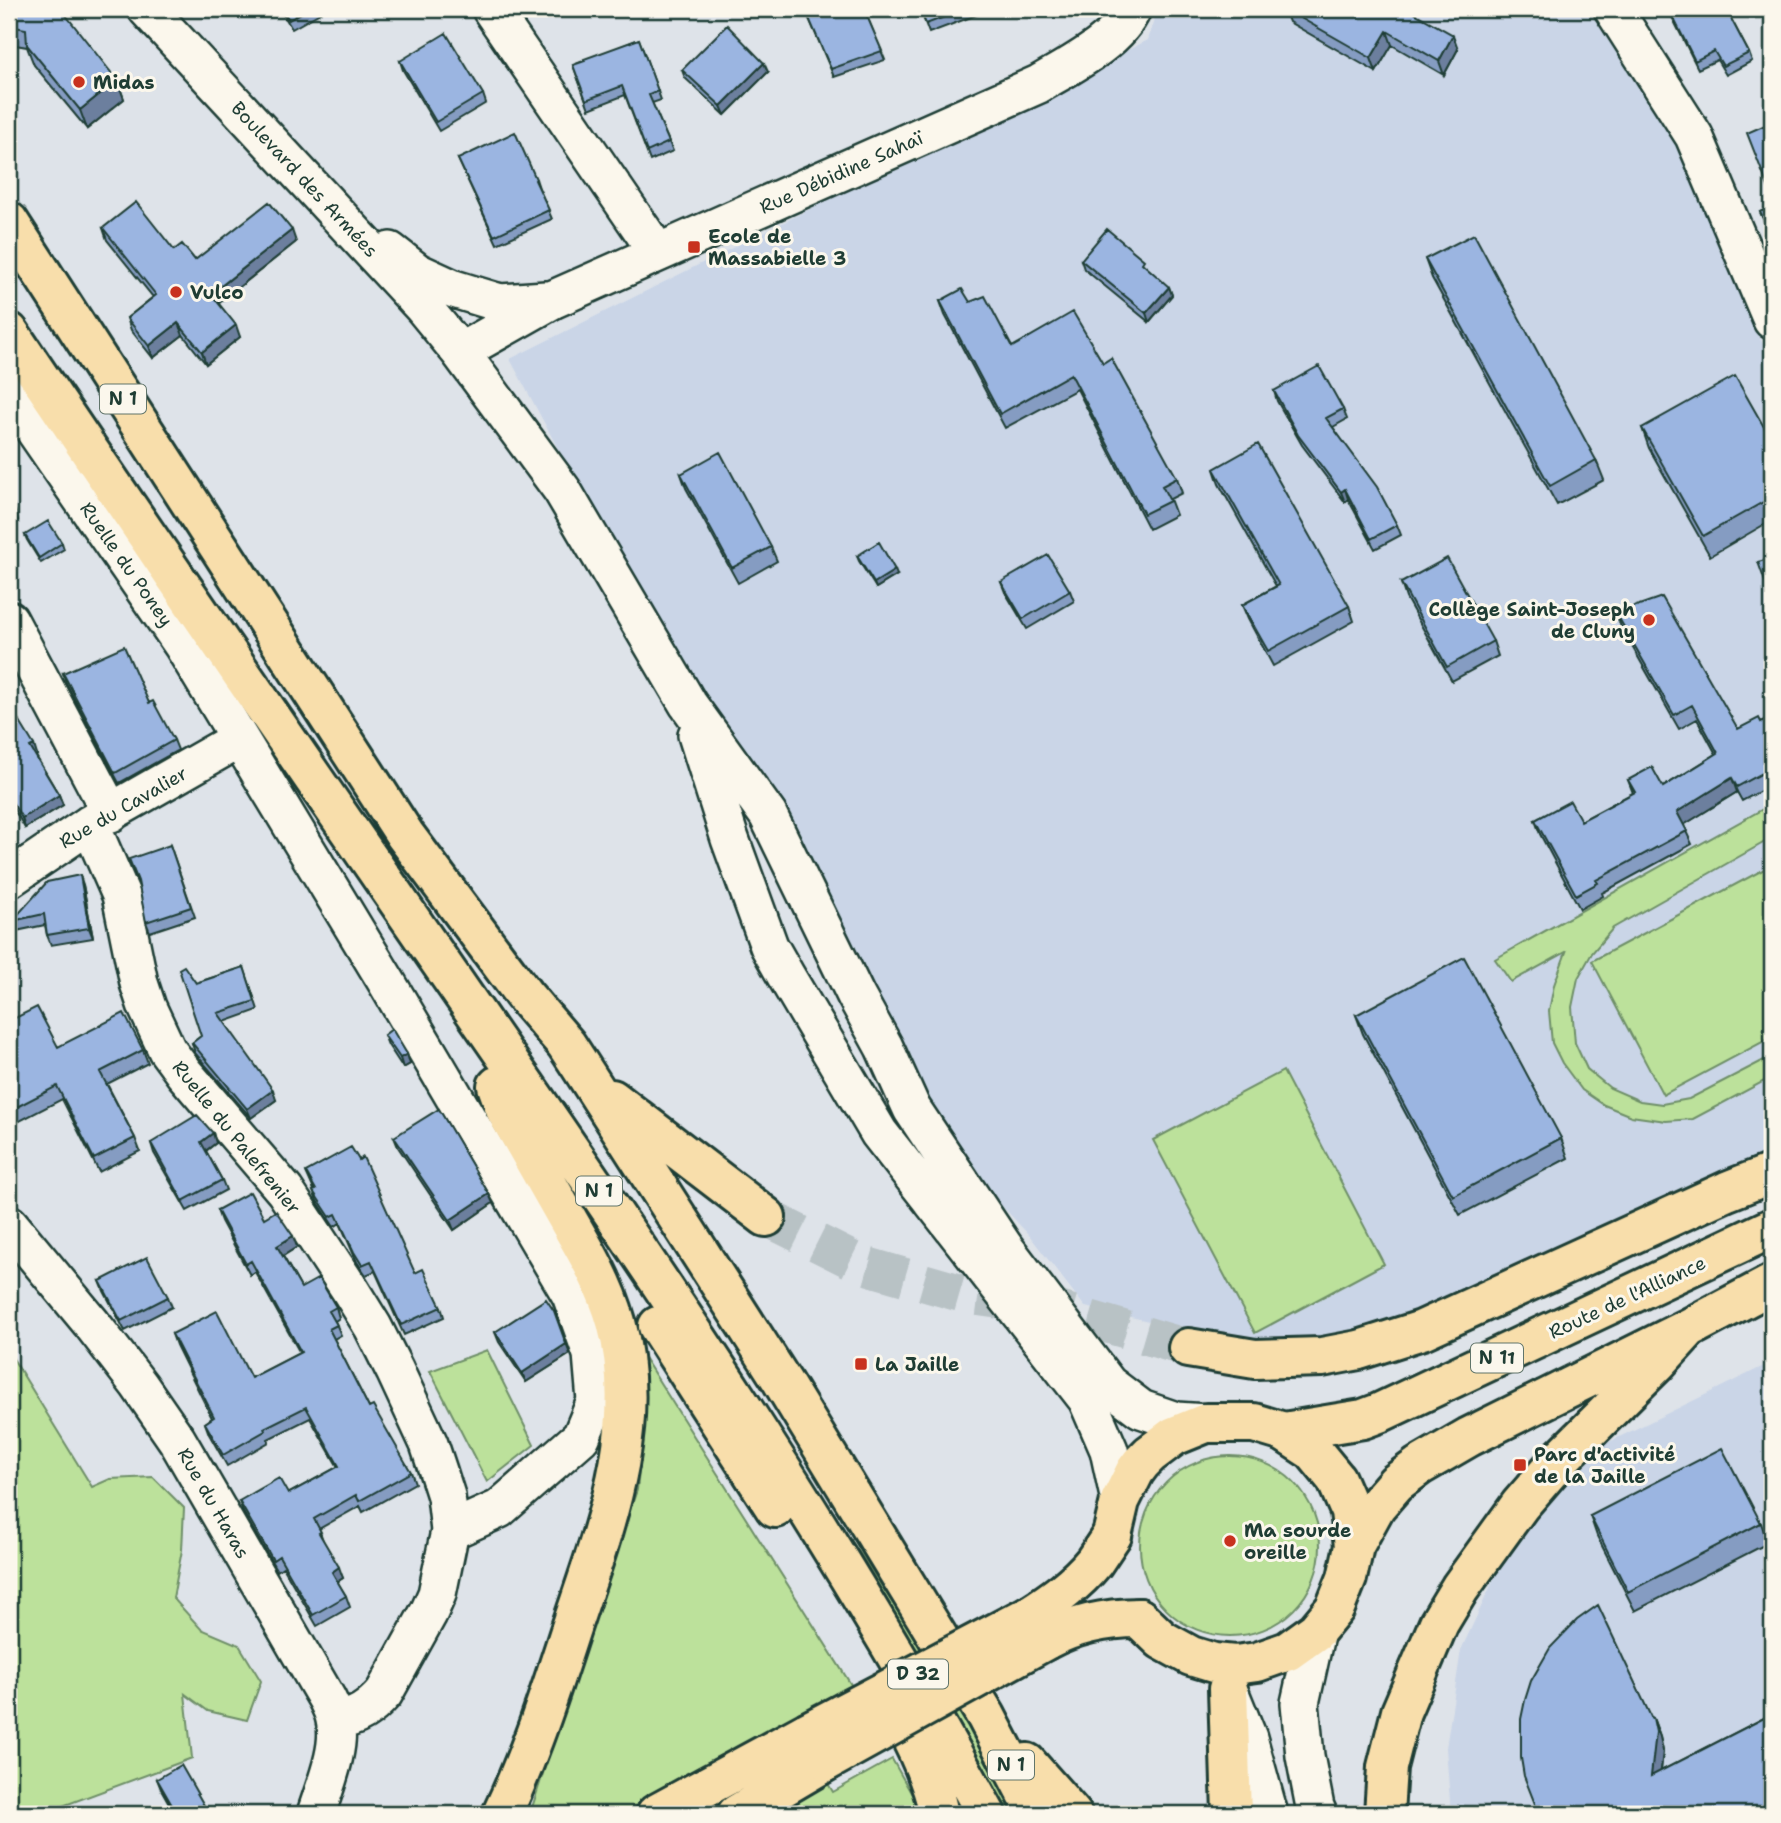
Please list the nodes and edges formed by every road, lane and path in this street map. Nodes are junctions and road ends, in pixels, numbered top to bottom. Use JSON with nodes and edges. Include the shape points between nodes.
{"nodes":[{"id":1,"x":147,"y":9,"type":"edge"},
{"id":2,"x":492,"y":9,"type":"edge"},
{"id":3,"x":1132,"y":9,"type":"edge"},
{"id":4,"x":1613,"y":9,"type":"edge"},
{"id":5,"x":315,"y":191,"type":"junction"},
{"id":6,"x":9,"y":222,"type":"edge"},
{"id":7,"x":658,"y":253,"type":"junction"},
{"id":8,"x":554,"y":299,"type":"junction"},
{"id":9,"x":1772,"y":320,"type":"edge"},
{"id":10,"x":9,"y":332,"type":"edge"},
{"id":11,"x":460,"y":352,"type":"junction"},
{"id":12,"x":9,"y":393,"type":"edge"},
{"id":13,"x":181,"y":588,"type":"junction"},
{"id":14,"x":9,"y":620,"type":"edge"},
{"id":15,"x":688,"y":704,"type":"junction"},
{"id":16,"x":239,"y":739,"type":"junction"},
{"id":17,"x":100,"y":818,"type":"junction"},
{"id":18,"x":9,"y":879,"type":"edge"},
{"id":19,"x":828,"y":938,"type":"junction"},
{"id":20,"x":777,"y":961,"type":"junction"},
{"id":21,"x":592,"y":1084,"type":"junction"},
{"id":22,"x":497,"y":1086,"type":"junction"},
{"id":23,"x":1772,"y":1173,"type":"edge"},
{"id":24,"x":766,"y":1217,"type":"tunnel mouth"},
{"id":25,"x":9,"y":1224,"type":"edge"},
{"id":26,"x":1772,"y":1228,"type":"edge"},
{"id":27,"x":1772,"y":1284,"type":"edge"},
{"id":28,"x":1689,"y":1328,"type":"junction"},
{"id":29,"x":1188,"y":1348,"type":"tunnel mouth"},
{"id":30,"x":1206,"y":1423,"type":"junction"},
{"id":31,"x":1284,"y":1432,"type":"junction"},
{"id":32,"x":1116,"y":1518,"type":"junction"},
{"id":33,"x":450,"y":1531,"type":"junction"},
{"id":34,"x":1354,"y":1546,"type":"junction"},
{"id":35,"x":1038,"y":1628,"type":"junction"},
{"id":36,"x":1316,"y":1631,"type":"junction"},
{"id":37,"x":1221,"y":1676,"type":"junction"},
{"id":38,"x":986,"y":1716,"type":"junction"},
{"id":39,"x":336,"y":1721,"type":"junction"},
{"id":40,"x":817,"y":1747,"type":"junction"},
{"id":41,"x":316,"y":1814,"type":"edge"},
{"id":42,"x":502,"y":1814,"type":"edge"},
{"id":43,"x":656,"y":1814,"type":"edge"},
{"id":44,"x":737,"y":1814,"type":"edge"},
{"id":45,"x":939,"y":1814,"type":"edge"},
{"id":46,"x":986,"y":1814,"type":"edge"},
{"id":47,"x":1037,"y":1814,"type":"edge"},
{"id":48,"x":1072,"y":1814,"type":"edge"},
{"id":49,"x":1233,"y":1814,"type":"edge"},
{"id":50,"x":1269,"y":1814,"type":"edge"},
{"id":51,"x":1318,"y":1814,"type":"edge"},
{"id":52,"x":1384,"y":1814,"type":"edge"}],
"edges":[{"from":1,"to":5,"type":"street","name":"Boulevard des Armées"},
{"from":2,"to":7,"type":"street"},
{"from":3,"to":7,"type":"street","name":"Rue Débidine Sahaï","via":[[1128,21],[1090,54],[1039,84]]},
{"from":4,"to":9,"type":"street","via":[[1694,136]]},
{"from":5,"to":8,"type":"street","via":[[417,272],[454,289],[500,303]]},
{"from":5,"to":11,"type":"street","name":"Boulevard des Armées"},
{"from":6,"to":21,"type":"main road","number":"N 1","via":[[405,835]]},
{"from":7,"to":8,"type":"street","name":"Rue Débidine Sahaï"},
{"from":8,"to":11,"type":"street","name":"Rue Débidine Sahaï"},
{"from":10,"to":13,"type":"main road","number":"N 1"},
{"from":11,"to":15,"type":"street","name":"Boulevard des Armées","via":[[562,490]]},
{"from":12,"to":16,"type":"street","name":"Ruelle du Poney","via":[[182,644]]},
{"from":13,"to":22,"type":"main road","via":[[190,617]]},
{"from":13,"to":46,"type":"main road","number":"N 1","via":[[726,1380],[862,1597]]},
{"from":14,"to":17,"type":"street","name":"Ruelle du Palefrenier"},
{"from":15,"to":19,"type":"street","via":[[768,815]]},
{"from":15,"to":20,"type":"street","via":[[730,839]]},
{"from":16,"to":17,"type":"street","name":"Rue du Cavalier"},
{"from":16,"to":33,"type":"street","name":"Ruelle du Poney","via":[[571,1295],[592,1354],[596,1401],[581,1437],[499,1509]]},
{"from":17,"to":18,"type":"street","name":"Rue du Cavalier"},
{"from":17,"to":33,"type":"street","name":"Ruelle du Palefrenier","via":[[139,983],[156,1030],[184,1073],[285,1191],[373,1327],[429,1444],[446,1496]]},
{"from":19,"to":20,"type":"street","via":[[828,966],[817,979],[807,982]]},
{"from":19,"to":20,"type":"street","via":[[807,918],[787,920],[777,929]]},
{"from":19,"to":30,"type":"street","via":[[912,1110],[1004,1247],[1108,1384],[1142,1409],[1176,1421]]},
{"from":20,"to":32,"type":"street","via":[[879,1133],[1087,1399],[1109,1450]]},
{"from":21,"to":24,"type":"main road"},
{"from":21,"to":38,"type":"main road","number":"N 1","via":[[782,1381]]},
{"from":22,"to":42,"type":"main road","via":[[506,1111],[607,1296],[622,1346],[627,1414],[616,1483],[588,1577],[545,1710]]},
{"from":22,"to":45,"type":"main road","via":[[642,1301],[827,1590],[908,1732]]},
{"from":23,"to":29,"type":"main road","via":[[1422,1330],[1359,1350],[1322,1357],[1255,1359]]},
{"from":25,"to":39,"type":"street","name":"Rue du Haras","via":[[92,1324],[177,1440],[318,1682]]},
{"from":26,"to":31,"type":"main road","name":"Route de l'Alliance","number":"N 11","via":[[1380,1413]]},
{"from":27,"to":28,"type":"main road"},
{"from":28,"to":34,"type":"main road","via":[[1419,1466],[1376,1506]]},
{"from":28,"to":52,"type":"main road","via":[[1558,1461],[1460,1588],[1439,1623],[1401,1712],[1387,1767]]},
{"from":30,"to":31,"type":"main road","via":[[1254,1423]]},
{"from":30,"to":32,"type":"main road","via":[[1174,1436],[1150,1454],[1135,1471]]},
{"from":31,"to":34,"type":"main road","via":[[1313,1451],[1336,1479],[1350,1511]]},
{"from":32,"to":35,"type":"main road","number":"D 32","via":[[1093,1562],[1057,1597]]},
{"from":33,"to":39,"type":"street","name":"Ruelle du Palefrenier","via":[[437,1594],[384,1693],[358,1716]]},
{"from":34,"to":36,"type":"main road","via":[[1335,1608]]},
{"from":35,"to":37,"type":"main road","number":"D 32","via":[[1139,1618],[1162,1640]]},
{"from":35,"to":40,"type":"main road","number":"D 32","bridge":true},
{"from":36,"to":37,"type":"main road","via":[[1288,1651],[1235,1665]]},
{"from":36,"to":51,"type":"street","via":[[1300,1703],[1305,1756]]},
{"from":37,"to":49,"type":"main road"},
{"from":37,"to":50,"type":"street","via":[[1248,1738]]},
{"from":38,"to":47,"type":"main road","number":"N 1"},
{"from":38,"to":48,"type":"main road"},
{"from":39,"to":41,"type":"street","name":"Rue du Haras","via":[[335,1748]]},
{"from":40,"to":43,"type":"main road","number":"D 32"},
{"from":40,"to":44,"type":"main road","number":"D 32"}]}
